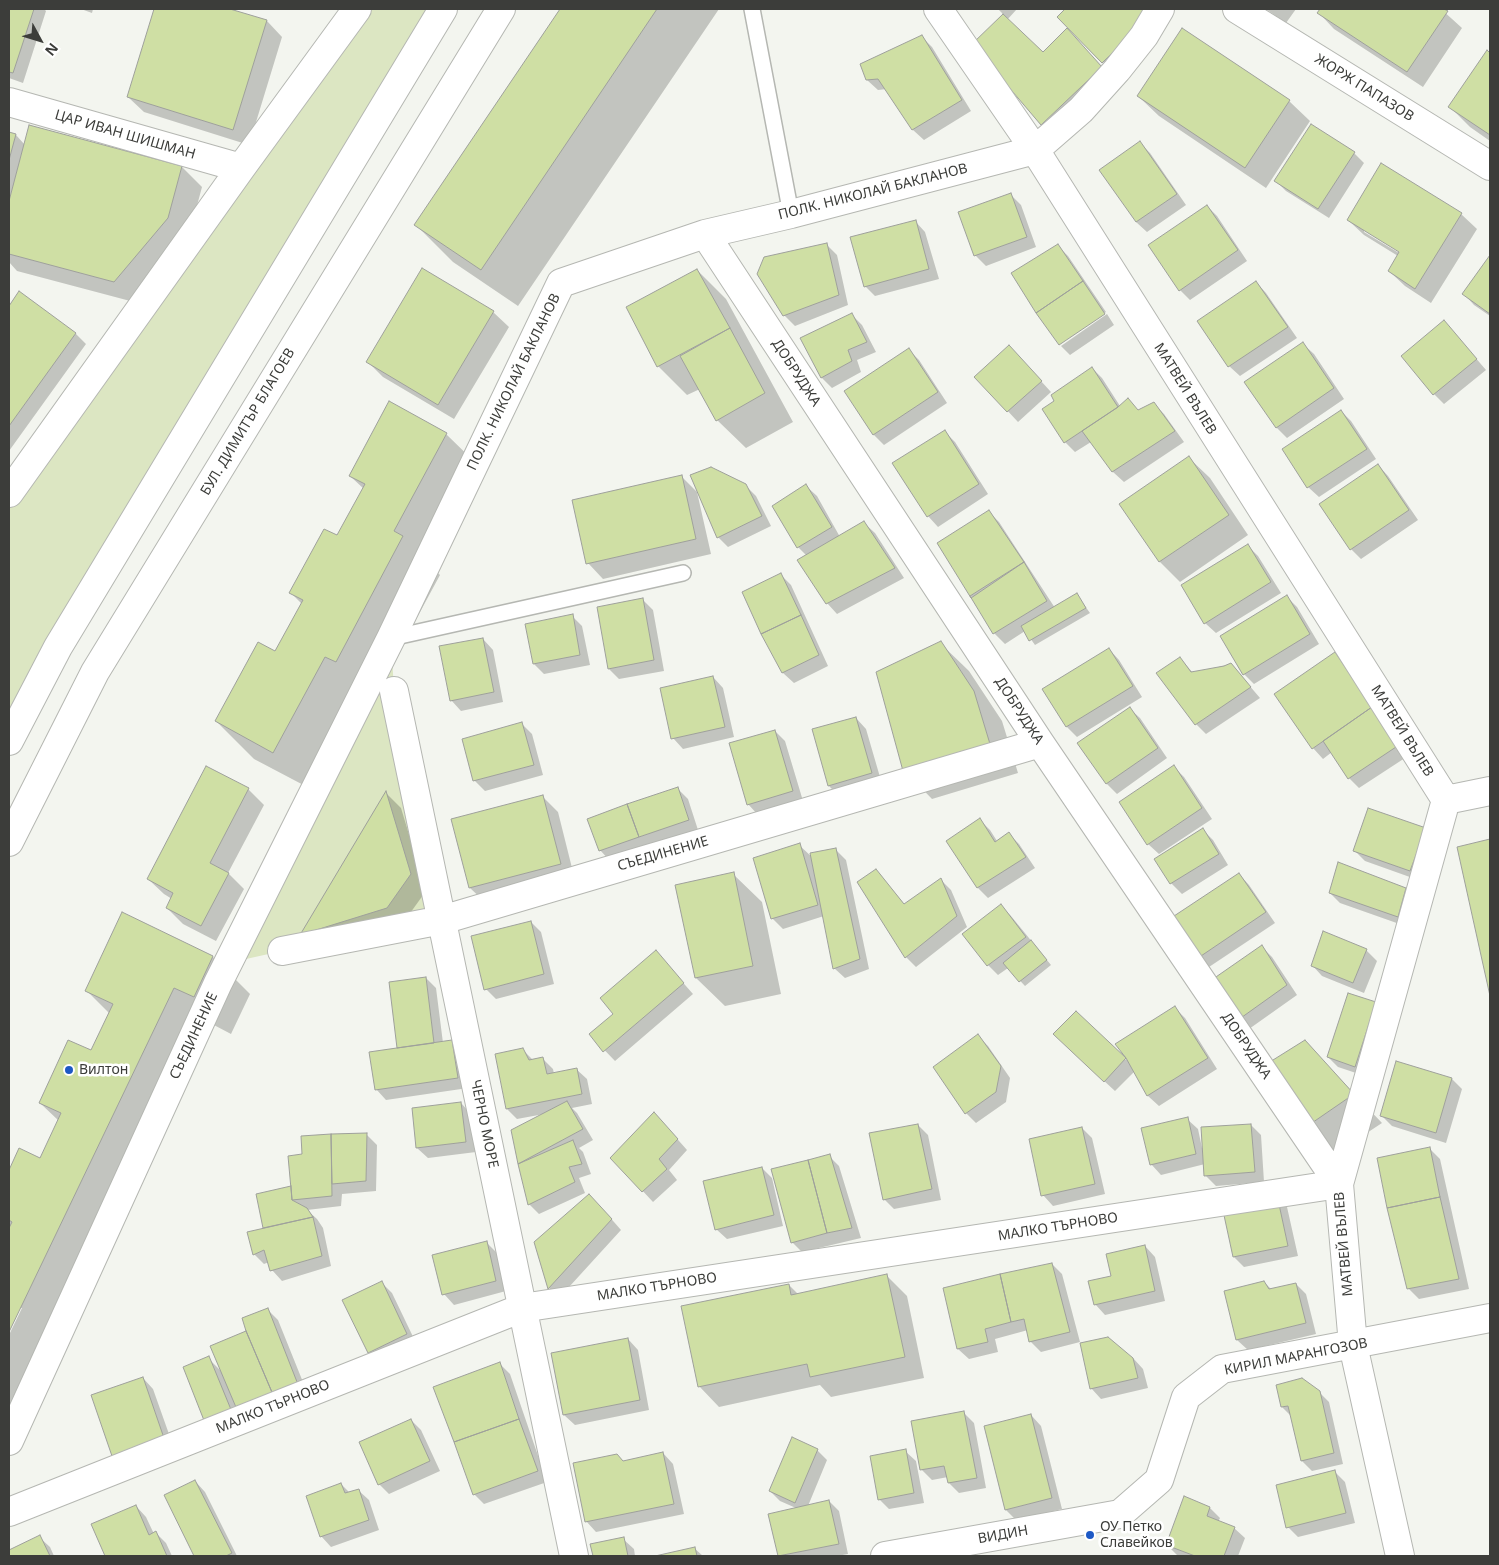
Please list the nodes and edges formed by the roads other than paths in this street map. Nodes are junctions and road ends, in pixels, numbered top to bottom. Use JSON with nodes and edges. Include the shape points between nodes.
{"nodes":[{"id":1,"x":357,"y":9,"type":"edge"},
{"id":2,"x":443,"y":9,"type":"edge"},
{"id":3,"x":501,"y":9,"type":"edge"},
{"id":4,"x":752,"y":9,"type":"edge"},
{"id":5,"x":938,"y":9,"type":"edge"},
{"id":6,"x":1160,"y":9,"type":"edge"},
{"id":7,"x":1237,"y":9,"type":"edge"},
{"id":8,"x":9,"y":102,"type":"edge"},
{"id":9,"x":1035,"y":150,"type":"junction"},
{"id":10,"x":1490,"y":166,"type":"edge"},
{"id":11,"x":241,"y":168,"type":"junction"},
{"id":12,"x":791,"y":214,"type":"junction"},
{"id":13,"x":705,"y":234,"type":"junction"},
{"id":14,"x":9,"y":493,"type":"edge"},
{"id":15,"x":683,"y":573,"type":"dead end"},
{"id":16,"x":391,"y":638,"type":"junction"},
{"id":17,"x":394,"y":692,"type":"dead end"},
{"id":18,"x":9,"y":740,"type":"edge"},
{"id":19,"x":1040,"y":743,"type":"junction"},
{"id":20,"x":1490,"y":791,"type":"edge"},
{"id":21,"x":1446,"y":800,"type":"junction"},
{"id":22,"x":9,"y":842,"type":"edge"},
{"id":23,"x":442,"y":920,"type":"junction"},
{"id":24,"x":282,"y":951,"type":"dead end"},
{"id":25,"x":1339,"y":1184,"type":"junction"},
{"id":26,"x":522,"y":1308,"type":"junction"},
{"id":27,"x":1490,"y":1318,"type":"edge"},
{"id":28,"x":1353,"y":1344,"type":"junction"},
{"id":29,"x":9,"y":1441,"type":"edge"},
{"id":30,"x":9,"y":1512,"type":"edge"},
{"id":31,"x":1120,"y":1514,"type":"joint"},
{"id":32,"x":574,"y":1556,"type":"edge"},
{"id":33,"x":886,"y":1556,"type":"edge"},
{"id":34,"x":1400,"y":1556,"type":"edge"}],
"edges":[{"from":1,"to":11,"type":"street"},
{"from":2,"to":18,"type":"street","via":[[58,647]]},
{"from":3,"to":22,"type":"street","name":"БУЛ. ДИМИТЪР БЛАГОЕВ","via":[[96,672]]},
{"from":4,"to":12,"type":"lane"},
{"from":5,"to":9,"type":"street","name":"МАТВЕЙ ВЪЛЕВ"},
{"from":6,"to":9,"type":"street","name":"ПОЛК. НИКОЛАЙ БАКЛАНОВ","via":[[1144,36],[1081,110]]},
{"from":7,"to":10,"type":"street","name":"ЖОРЖ ПАПАЗОВ"},
{"from":8,"to":11,"type":"street","name":"ЦАР ИВАН ШИШМАН"},
{"from":9,"to":12,"type":"street","name":"ПОЛК. НИКОЛАЙ БАКЛАНОВ"},
{"from":9,"to":21,"type":"street","name":"МАТВЕЙ ВЪЛЕВ"},
{"from":11,"to":14,"type":"street"},
{"from":12,"to":13,"type":"street","name":"ПОЛК. НИКОЛАЙ БАКЛАНОВ"},
{"from":13,"to":16,"type":"street","name":"ПОЛК. НИКОЛАЙ БАКЛАНОВ","via":[[561,284]]},
{"from":13,"to":19,"type":"street","name":"ДОБРУДЖА"},
{"from":15,"to":16,"type":"lane"},
{"from":16,"to":29,"type":"street","name":"СЪЕДИНЕНИЕ","via":[[218,983]]},
{"from":17,"to":23,"type":"street","name":"ЧЕРНО МОРЕ"},
{"from":19,"to":23,"type":"street","name":"СЪЕДИНЕНИЕ"},
{"from":19,"to":25,"type":"street","name":"ДОБРУДЖА"},
{"from":20,"to":21,"type":"street"},
{"from":21,"to":25,"type":"street","name":"МАТВЕЙ ВЪЛЕВ"},
{"from":23,"to":24,"type":"street","name":"СЪЕДИНЕНИЕ"},
{"from":23,"to":26,"type":"street","name":"ЧЕРНО МОРЕ"},
{"from":25,"to":26,"type":"street","name":"МАЛКО ТЪРНОВО"},
{"from":25,"to":28,"type":"street","name":"МАТВЕЙ ВЪЛЕВ"},
{"from":26,"to":30,"type":"street","name":"МАЛКО ТЪРНОВО"},
{"from":26,"to":32,"type":"street","name":"ЧЕРНО МОРЕ"},
{"from":27,"to":28,"type":"street","name":"КИРИЛ МАРАНГОЗОВ"},
{"from":28,"to":31,"type":"street","name":"КИРИЛ МАРАНГОЗОВ","via":[[1222,1369],[1186,1397],[1159,1480]]},
{"from":28,"to":34,"type":"street","name":"МАТВЕЙ ВЪЛЕВ"},
{"from":31,"to":33,"type":"street","name":"ВИДИН"}]}
